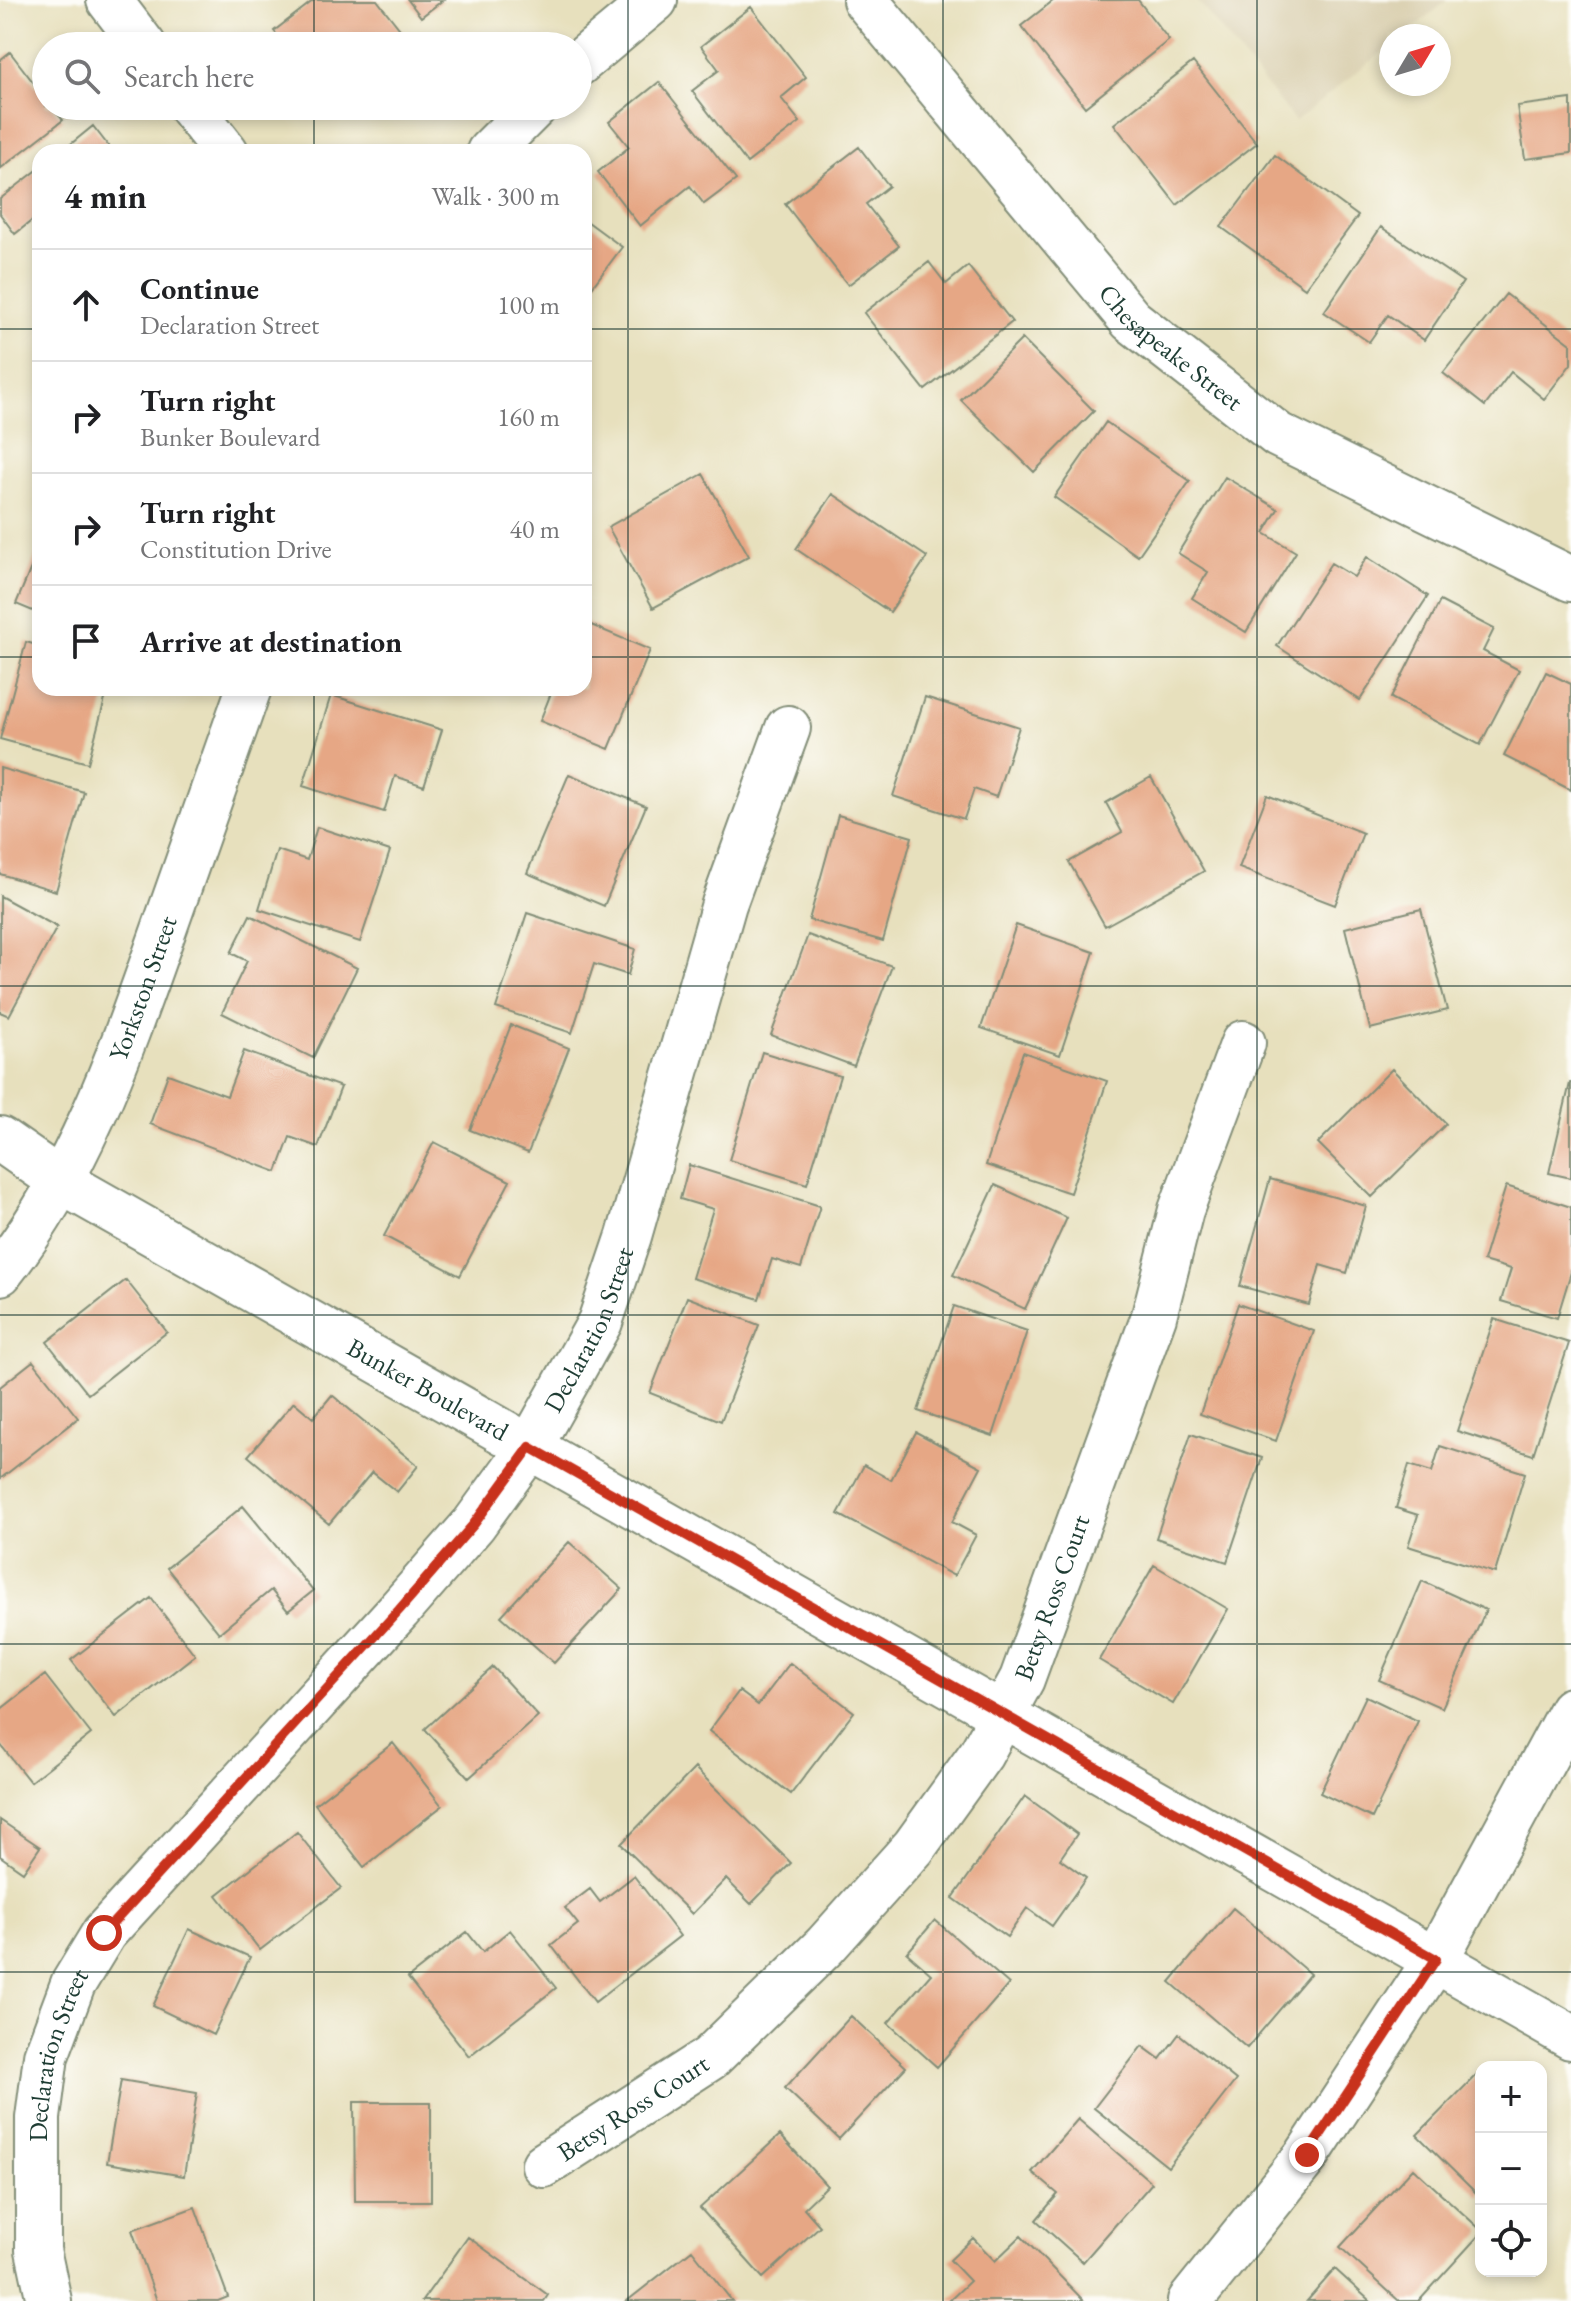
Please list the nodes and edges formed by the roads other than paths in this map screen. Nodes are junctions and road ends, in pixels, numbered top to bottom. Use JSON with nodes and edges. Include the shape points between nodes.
{"nodes":[{"id":1,"x":109,"y":0,"type":"edge"},
{"id":2,"x":655,"y":0,"type":"edge"},
{"id":3,"x":865,"y":0,"type":"edge"},
{"id":4,"x":133,"y":32,"type":"edge"},
{"id":5,"x":592,"y":52,"type":"edge"},
{"id":6,"x":201,"y":120,"type":"edge"},
{"id":7,"x":521,"y":120,"type":"edge"},
{"id":8,"x":220,"y":144,"type":"edge"},
{"id":9,"x":497,"y":144,"type":"edge"},
{"id":10,"x":1571,"y":579,"type":"edge"},
{"id":11,"x":246,"y":696,"type":"edge"},
{"id":12,"x":788,"y":728,"type":"dead end"},
{"id":13,"x":1243,"y":1043,"type":"dead end"},
{"id":14,"x":0,"y":1139,"type":"edge"},
{"id":15,"x":62,"y":1182,"type":"junction"},
{"id":16,"x":0,"y":1273,"type":"edge"},
{"id":17,"x":530,"y":1447,"type":"junction"},
{"id":18,"x":1571,"y":1710,"type":"edge"},
{"id":19,"x":1002,"y":1714,"type":"junction"},
{"id":20,"x":1436,"y":1959,"type":"junction"},
{"id":21,"x":1571,"y":2037,"type":"edge"},
{"id":22,"x":544,"y":2165,"type":"dead end"},
{"id":23,"x":49,"y":2301,"type":"edge"},
{"id":24,"x":1190,"y":2301,"type":"edge"}],
"edges":[{"from":1,"to":4,"type":"street"},
{"from":2,"to":5,"type":"street"},
{"from":3,"to":10,"type":"street","name":"Chesapeake Street","via":[[1131,320],[1278,435]]},
{"from":6,"to":8,"type":"street"},
{"from":7,"to":9,"type":"street"},
{"from":11,"to":15,"type":"street","name":"Yorkston Street","via":[[119,1059]]},
{"from":12,"to":17,"type":"street","name":"Declaration Street","via":[[724,904],[600,1322]]},
{"from":13,"to":19,"type":"street","name":"Betsy Ross Court","via":[[1181,1210],[1154,1316],[1022,1679]]},
{"from":14,"to":15,"type":"street","name":"Bunker Boulevard"},
{"from":15,"to":16,"type":"street","name":"Yorkston Street"},
{"from":15,"to":17,"type":"street","name":"Bunker Boulevard"},
{"from":17,"to":19,"type":"street","name":"Bunker Boulevard"},
{"from":17,"to":23,"type":"street","name":"Declaration Street","via":[[418,1589],[104,1933],[73,1984],[46,2056],[38,2118],[38,2250]]},
{"from":18,"to":20,"type":"street"},
{"from":19,"to":20,"type":"street","name":"Bunker Boulevard"},
{"from":19,"to":22,"type":"street","name":"Betsy Ross Court","via":[[981,1754],[914,1847],[825,1946],[710,2058]]},
{"from":20,"to":21,"type":"street","name":"Bunker Boulevard"},
{"from":20,"to":24,"type":"street","via":[[1307,2155]]}]}
